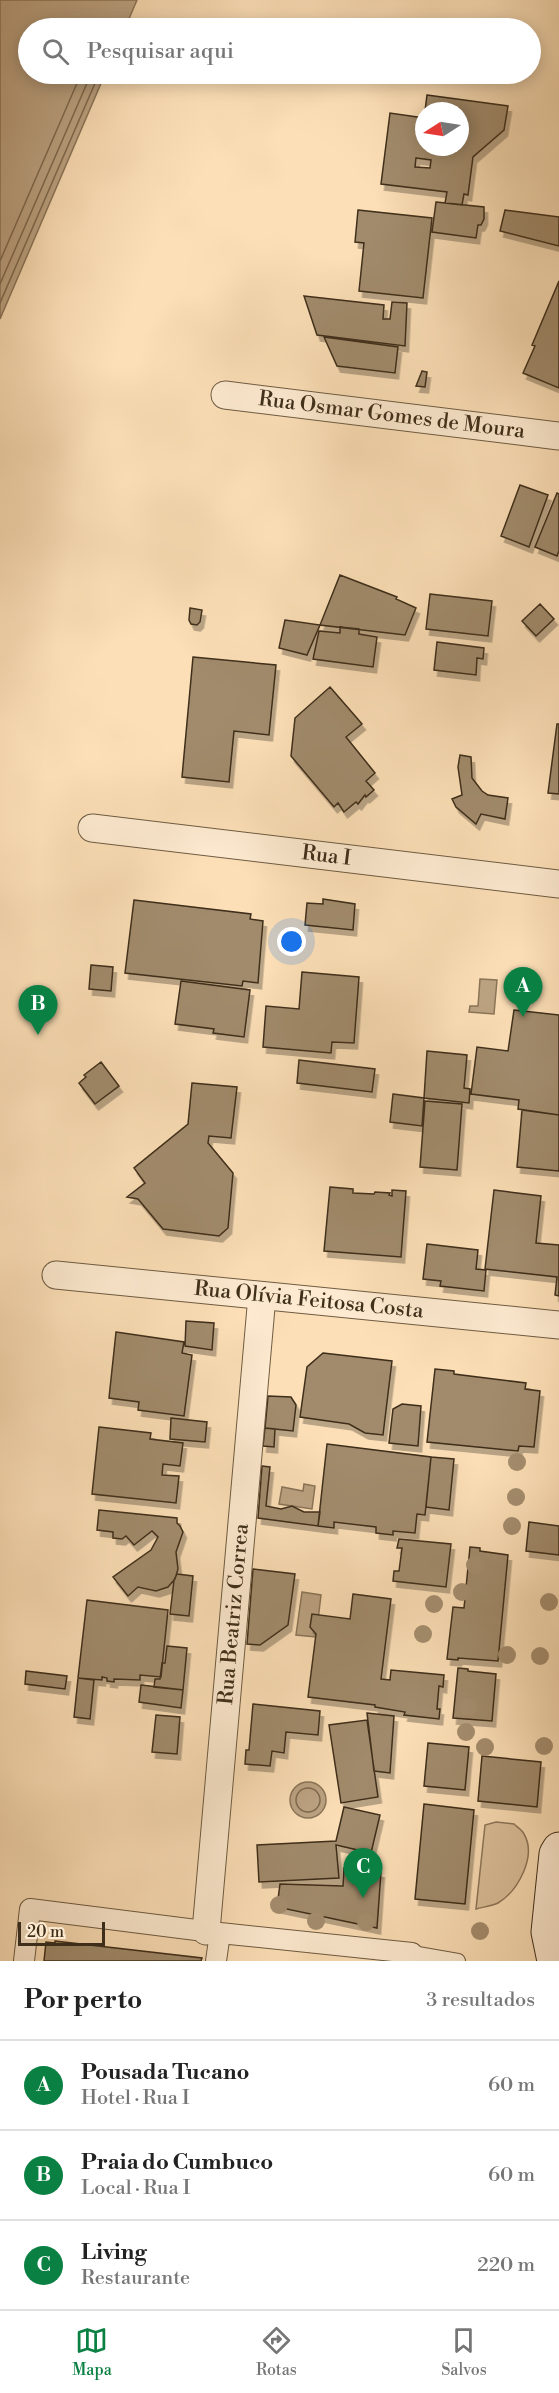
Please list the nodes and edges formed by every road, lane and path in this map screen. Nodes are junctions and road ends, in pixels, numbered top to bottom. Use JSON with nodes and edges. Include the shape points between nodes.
{"nodes":[{"id":1,"x":225,"y":394,"type":"dead end"},
{"id":2,"x":559,"y":436,"type":"edge"},
{"id":3,"x":92,"y":828,"type":"dead end"},
{"id":4,"x":559,"y":884,"type":"edge"},
{"id":5,"x":56,"y":1275,"type":"dead end"},
{"id":6,"x":262,"y":1296,"type":"junction"},
{"id":7,"x":559,"y":1325,"type":"edge"},
{"id":8,"x":559,"y":1849,"type":"edge"},
{"id":9,"x":213,"y":1932,"type":"junction"},
{"id":10,"x":412,"y":1957,"type":"edge"},
{"id":11,"x":24,"y":1961,"type":"edge"},
{"id":12,"x":216,"y":1961,"type":"edge"},
{"id":13,"x":458,"y":1961,"type":"edge"},
{"id":14,"x":554,"y":1961,"type":"edge"}],
"edges":[{"from":1,"to":2,"type":"street","name":"Rua Osmar Gomes de Moura"},
{"from":3,"to":4,"type":"street","name":"Rua I"},
{"from":5,"to":6,"type":"street","name":"Rua Olívia Feitosa Costa"},
{"from":6,"to":7,"type":"street","name":"Rua Olívia Feitosa Costa"},
{"from":6,"to":9,"type":"street","name":"Rua Beatriz Correa"},
{"from":8,"to":14,"type":"main road","via":[[548,1932]]},
{"from":9,"to":10,"type":"street"},
{"from":9,"to":11,"type":"street","via":[[30,1909]]},
{"from":9,"to":12,"type":"street"},
{"from":10,"to":13,"type":"lane"}]}
